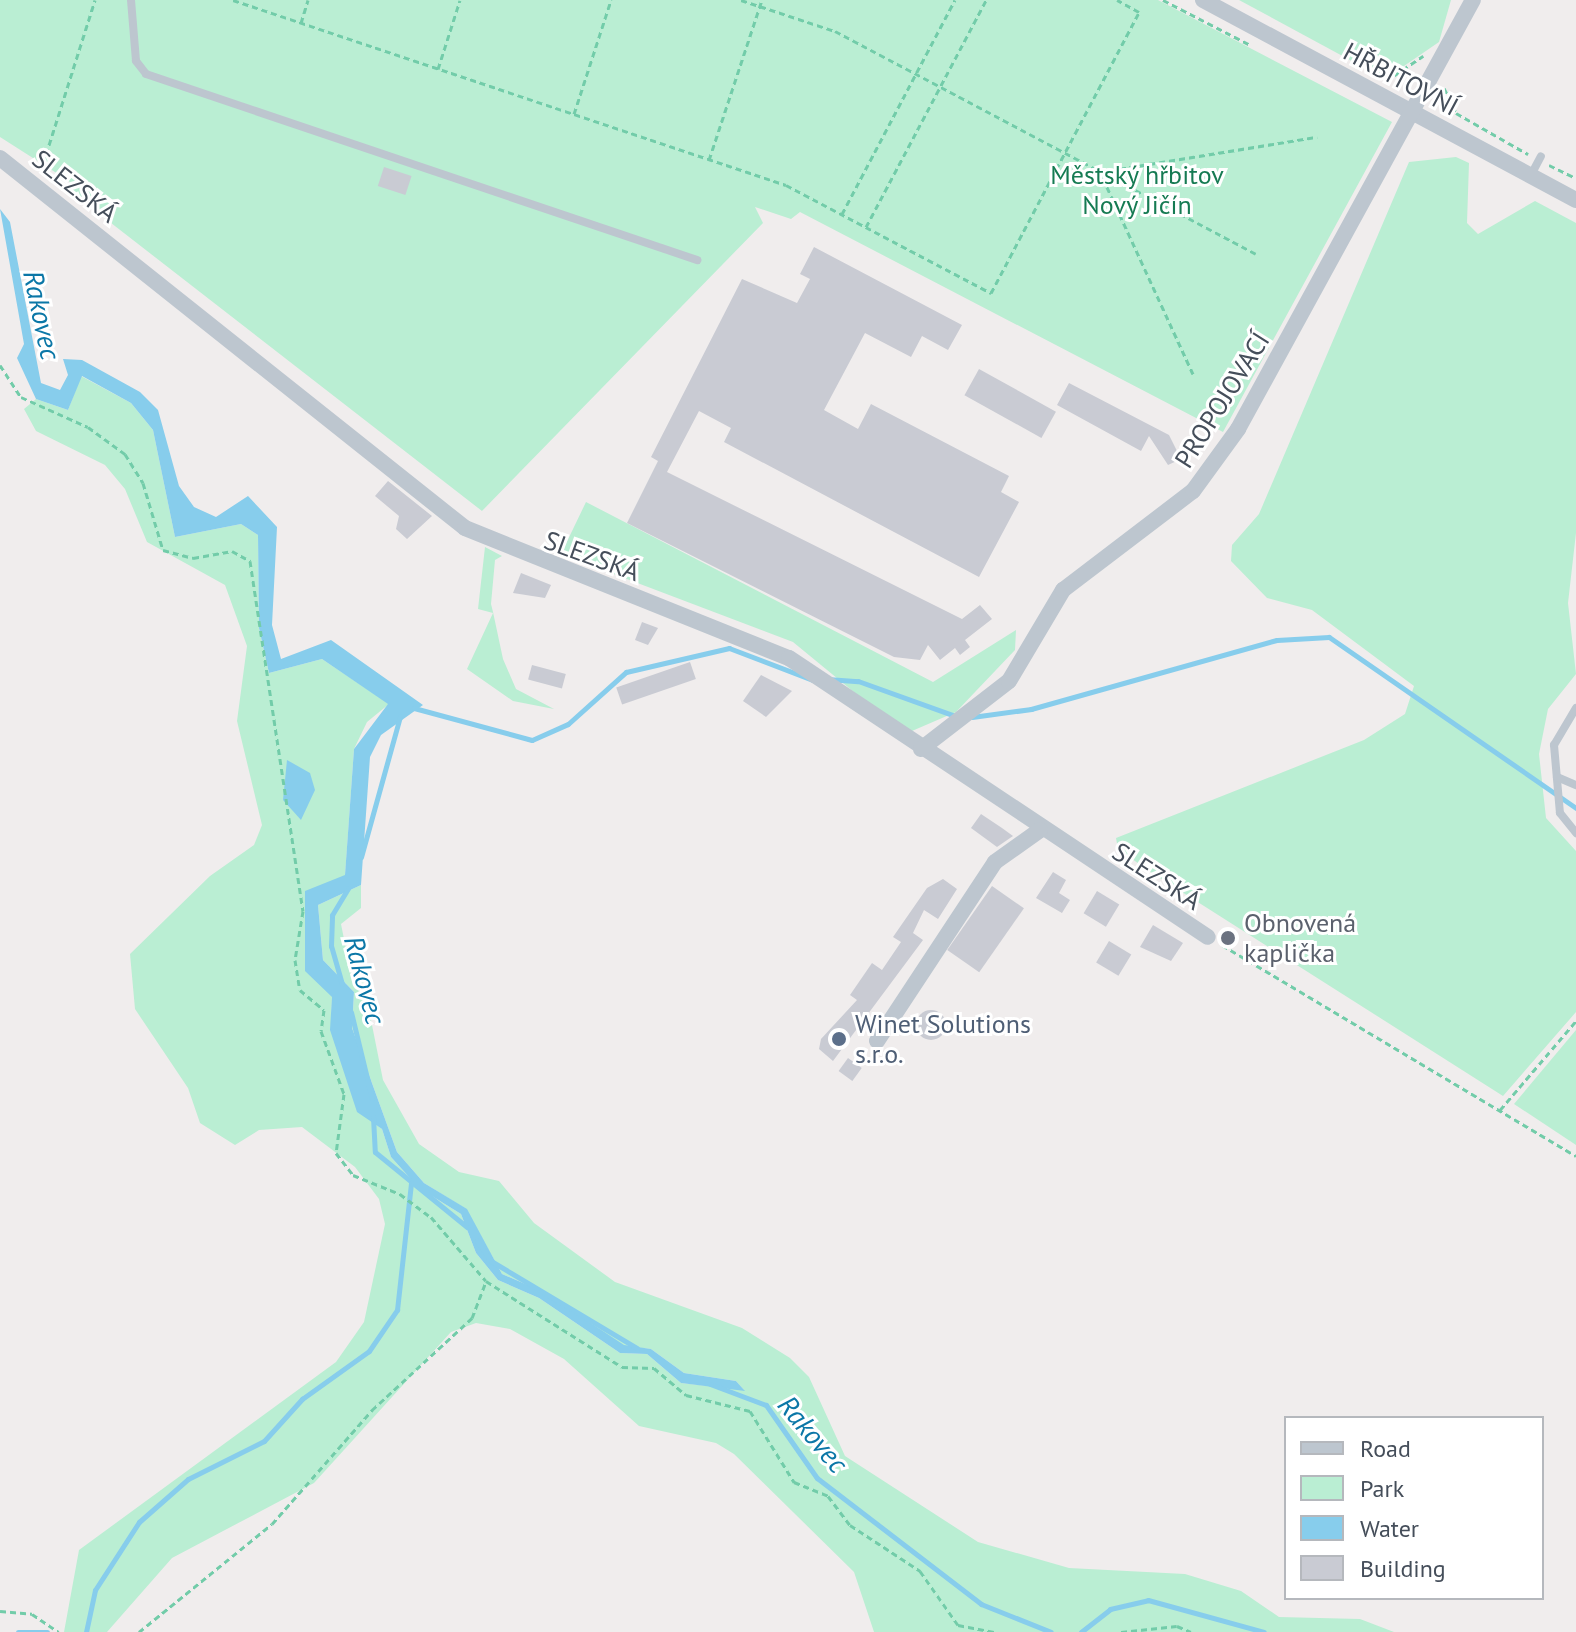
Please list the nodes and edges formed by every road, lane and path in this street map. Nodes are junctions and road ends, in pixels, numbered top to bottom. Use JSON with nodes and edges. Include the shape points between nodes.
{"nodes":[{"id":1,"x":95,"y":0,"type":"edge"},
{"id":2,"x":131,"y":0,"type":"edge"},
{"id":3,"x":233,"y":0,"type":"edge"},
{"id":4,"x":308,"y":0,"type":"edge"},
{"id":5,"x":460,"y":0,"type":"edge"},
{"id":6,"x":611,"y":0,"type":"edge"},
{"id":7,"x":741,"y":0,"type":"edge"},
{"id":8,"x":762,"y":0,"type":"edge"},
{"id":9,"x":955,"y":0,"type":"edge"},
{"id":10,"x":986,"y":0,"type":"edge"},
{"id":11,"x":1117,"y":0,"type":"edge"},
{"id":12,"x":1203,"y":0,"type":"edge"},
{"id":13,"x":1473,"y":0,"type":"edge"},
{"id":14,"x":760,"y":6,"type":"junction"},
{"id":15,"x":301,"y":23,"type":"junction"},
{"id":16,"x":1431,"y":50,"type":"dead end"},
{"id":17,"x":438,"y":69,"type":"junction"},
{"id":18,"x":916,"y":74,"type":"junction"},
{"id":19,"x":1447,"y":79,"type":"dead end"},
{"id":20,"x":940,"y":87,"type":"junction"},
{"id":21,"x":1377,"y":93,"type":"junction"},
{"id":22,"x":1414,"y":113,"type":"junction"},
{"id":23,"x":574,"y":114,"type":"junction"},
{"id":24,"x":1317,"y":137,"type":"dead end"},
{"id":25,"x":1064,"y":152,"type":"junction"},
{"id":26,"x":7,"y":158,"type":"edge"},
{"id":27,"x":709,"y":160,"type":"junction"},
{"id":28,"x":1537,"y":164,"type":"junction"},
{"id":29,"x":1100,"y":172,"type":"junction"},
{"id":30,"x":1576,"y":178,"type":"edge"},
{"id":31,"x":1576,"y":200,"type":"edge"},
{"id":32,"x":842,"y":214,"type":"junction"},
{"id":33,"x":866,"y":227,"type":"junction"},
{"id":34,"x":1256,"y":254,"type":"dead end"},
{"id":35,"x":697,"y":260,"type":"dead end"},
{"id":36,"x":0,"y":365,"type":"edge"},
{"id":37,"x":1193,"y":374,"type":"dead end"},
{"id":38,"x":1575,"y":712,"type":"edge"},
{"id":39,"x":921,"y":749,"type":"junction"},
{"id":40,"x":1557,"y":777,"type":"junction"},
{"id":41,"x":1576,"y":785,"type":"edge"},
{"id":42,"x":1040,"y":830,"type":"junction"},
{"id":43,"x":1576,"y":833,"type":"edge"},
{"id":44,"x":1208,"y":937,"type":"joint"},
{"id":45,"x":1576,"y":1021,"type":"edge"},
{"id":46,"x":877,"y":1041,"type":"dead end"},
{"id":47,"x":1500,"y":1110,"type":"junction"},
{"id":48,"x":1576,"y":1156,"type":"edge"},
{"id":49,"x":486,"y":1281,"type":"junction"},
{"id":50,"x":0,"y":1611,"type":"edge"},
{"id":51,"x":59,"y":1632,"type":"edge"},
{"id":52,"x":139,"y":1632,"type":"edge"},
{"id":53,"x":995,"y":1632,"type":"edge"},
{"id":54,"x":1121,"y":1632,"type":"edge"},
{"id":55,"x":1191,"y":1632,"type":"edge"}],
"edges":[{"from":1,"to":26,"type":"path","via":[[43,164]]},
{"from":2,"to":35,"type":"lane","via":[[136,61],[146,74]]},
{"from":3,"to":15,"type":"path"},
{"from":4,"to":15,"type":"path"},
{"from":5,"to":17,"type":"path"},
{"from":6,"to":23,"type":"path"},
{"from":7,"to":14,"type":"path"},
{"from":8,"to":14,"type":"path"},
{"from":9,"to":18,"type":"path"},
{"from":10,"to":20,"type":"path"},
{"from":11,"to":25,"type":"path","via":[[1139,12]]},
{"from":12,"to":21,"type":"street","name":"HŘBITOVNÍ"},
{"from":13,"to":22,"type":"street","name":"PROPOJOVACÍ"},
{"from":14,"to":18,"type":"path","via":[[835,31]]},
{"from":14,"to":27,"type":"path"},
{"from":15,"to":17,"type":"path"},
{"from":16,"to":21,"type":"path"},
{"from":17,"to":23,"type":"path"},
{"from":18,"to":20,"type":"path"},
{"from":18,"to":32,"type":"path"},
{"from":19,"to":28,"type":"path","via":[[1445,98],[1456,113]]},
{"from":20,"to":25,"type":"path"},
{"from":20,"to":33,"type":"path"},
{"from":21,"to":22,"type":"street","name":"HŘBITOVNÍ"},
{"from":22,"to":28,"type":"street","name":"HŘBITOVNÍ"},
{"from":22,"to":39,"type":"street","name":"PROPOJOVACÍ","via":[[1238,429],[1193,491],[1063,590],[1009,681]]},
{"from":23,"to":27,"type":"path"},
{"from":24,"to":29,"type":"path"},
{"from":25,"to":29,"type":"path"},
{"from":25,"to":33,"type":"path","via":[[991,293]]},
{"from":26,"to":39,"type":"street","name":"SLEZSKÁ","via":[[465,528],[505,550],[759,642]]},
{"from":27,"to":32,"type":"path","via":[[786,185]]},
{"from":28,"to":30,"type":"path"},
{"from":28,"to":31,"type":"street","name":"HŘBITOVNÍ"},
{"from":29,"to":34,"type":"path"},
{"from":29,"to":37,"type":"path"},
{"from":32,"to":33,"type":"path"},
{"from":36,"to":49,"type":"path","via":[[21,397],[88,427],[125,454],[143,483],[163,550],[193,558],[232,551],[250,561],[303,911],[295,960],[300,990],[324,1010],[321,1031],[344,1094],[336,1153],[353,1175],[400,1194],[454,1238]]},
{"from":38,"to":40,"type":"lane","via":[[1555,737]]},
{"from":39,"to":42,"type":"street","name":"SLEZSKÁ"},
{"from":40,"to":41,"type":"lane"},
{"from":40,"to":43,"type":"lane","via":[[1560,813]]},
{"from":42,"to":44,"type":"street","name":"SLEZSKÁ"},
{"from":42,"to":46,"type":"street","via":[[995,862]]},
{"from":44,"to":47,"type":"path"},
{"from":45,"to":47,"type":"path"},
{"from":47,"to":48,"type":"path"},
{"from":49,"to":52,"type":"path","via":[[472,1318],[372,1410],[272,1524]]},
{"from":49,"to":53,"type":"path","via":[[622,1367],[654,1368],[686,1395],[750,1411],[794,1482],[828,1496],[850,1525],[920,1571],[958,1625]]},
{"from":50,"to":51,"type":"path","via":[[32,1614]]},
{"from":54,"to":55,"type":"path","via":[[1177,1626]]}]}
